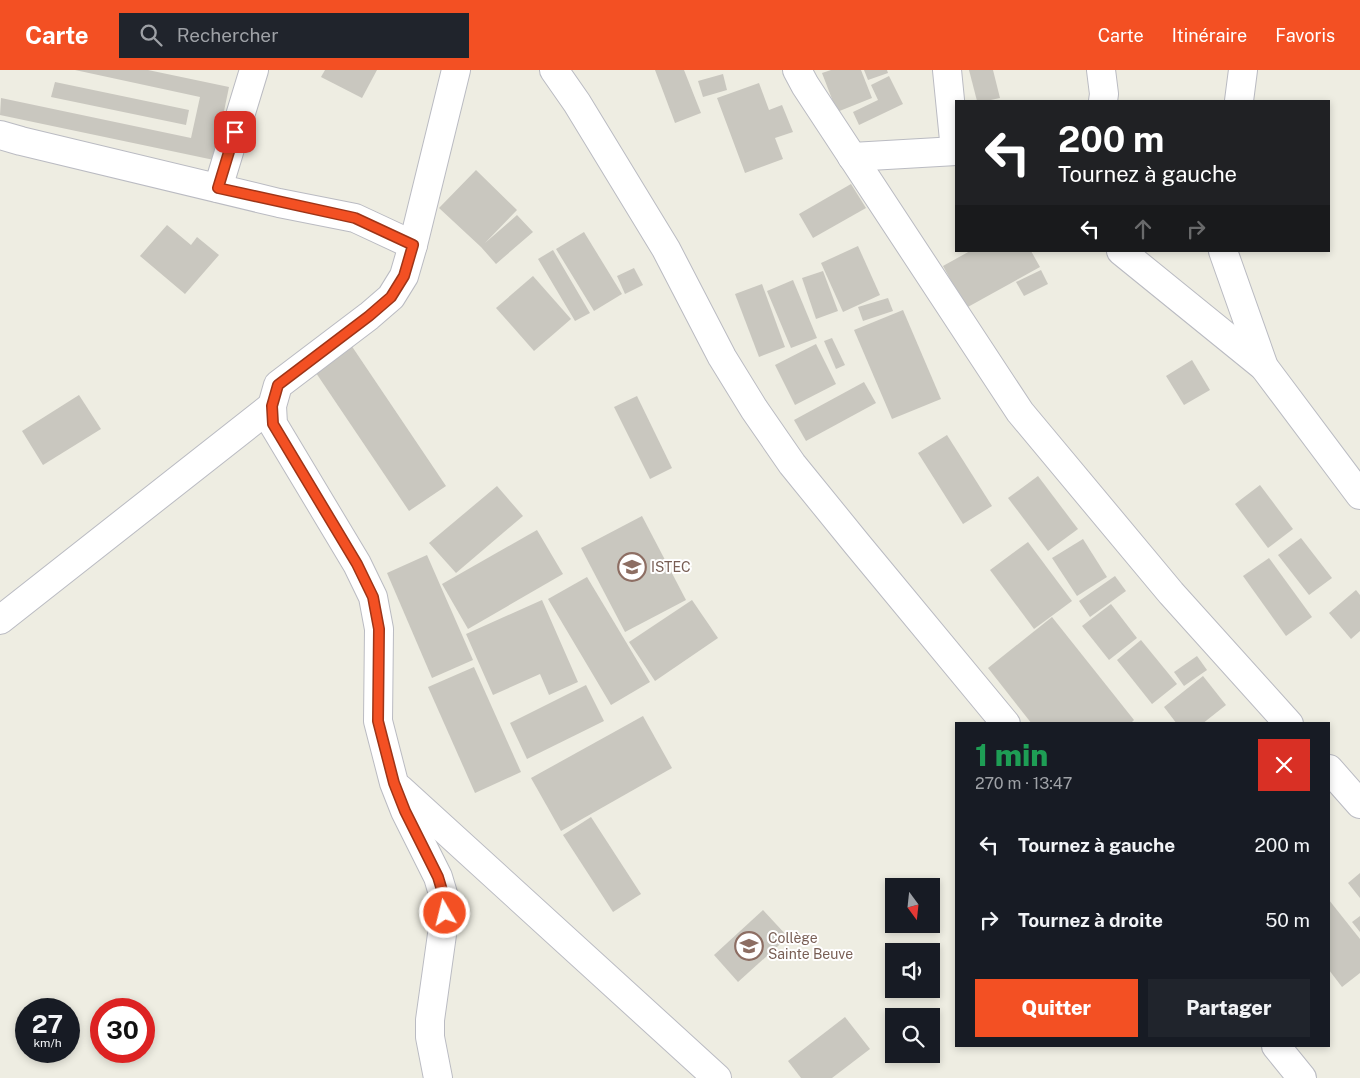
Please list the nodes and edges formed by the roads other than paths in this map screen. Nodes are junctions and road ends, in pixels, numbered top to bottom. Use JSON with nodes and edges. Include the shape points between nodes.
{"nodes":[{"id":1,"x":254,"y":70,"type":"edge"},
{"id":2,"x":456,"y":70,"type":"edge"},
{"id":3,"x":554,"y":70,"type":"edge"},
{"id":4,"x":797,"y":70,"type":"edge"},
{"id":5,"x":947,"y":70,"type":"edge"},
{"id":6,"x":1101,"y":70,"type":"edge"},
{"id":7,"x":1242,"y":70,"type":"edge"},
{"id":8,"x":1103,"y":100,"type":"edge"},
{"id":9,"x":1239,"y":100,"type":"edge"},
{"id":10,"x":0,"y":135,"type":"edge"},
{"id":11,"x":955,"y":142,"type":"edge"},
{"id":12,"x":955,"y":151,"type":"edge"},
{"id":13,"x":852,"y":157,"type":"junction"},
{"id":14,"x":218,"y":188,"type":"junction"},
{"id":15,"x":413,"y":245,"type":"junction"},
{"id":16,"x":1122,"y":252,"type":"edge"},
{"id":17,"x":1223,"y":252,"type":"edge"},
{"id":18,"x":1264,"y":367,"type":"junction"},
{"id":19,"x":272,"y":406,"type":"junction"},
{"id":20,"x":1360,"y":495,"type":"edge"},
{"id":21,"x":0,"y":620,"type":"edge"},
{"id":22,"x":1004,"y":722,"type":"edge"},
{"id":23,"x":1287,"y":722,"type":"edge"},
{"id":24,"x":1330,"y":770,"type":"edge"},
{"id":25,"x":394,"y":783,"type":"junction"},
{"id":26,"x":1360,"y":804,"type":"edge"},
{"id":27,"x":1277,"y":1047,"type":"edge"},
{"id":28,"x":438,"y":1078,"type":"edge"},
{"id":29,"x":717,"y":1078,"type":"edge"},
{"id":30,"x":1302,"y":1078,"type":"edge"}],
"edges":[{"from":1,"to":14,"type":"street"},
{"from":2,"to":15,"type":"street"},
{"from":3,"to":22,"type":"street","via":[[666,249],[722,357],[754,409],[792,464]]},
{"from":4,"to":13,"type":"street"},
{"from":5,"to":11,"type":"street"},
{"from":6,"to":8,"type":"street"},
{"from":7,"to":9,"type":"street"},
{"from":10,"to":14,"type":"street"},
{"from":12,"to":13,"type":"street"},
{"from":13,"to":23,"type":"street","via":[[1020,412],[1171,594]]},
{"from":14,"to":15,"type":"street","via":[[355,218]]},
{"from":15,"to":19,"type":"street","via":[[404,276],[391,297],[278,385]]},
{"from":16,"to":18,"type":"street"},
{"from":17,"to":18,"type":"street"},
{"from":18,"to":20,"type":"street"},
{"from":19,"to":21,"type":"street"},
{"from":19,"to":25,"type":"street","via":[[273,424],[357,564],[373,597],[379,629],[378,721]]},
{"from":24,"to":26,"type":"street"},
{"from":25,"to":28,"type":"street","via":[[438,877],[444,897],[445,913],[430,1020]]},
{"from":25,"to":29,"type":"street"},
{"from":27,"to":30,"type":"street"}]}
